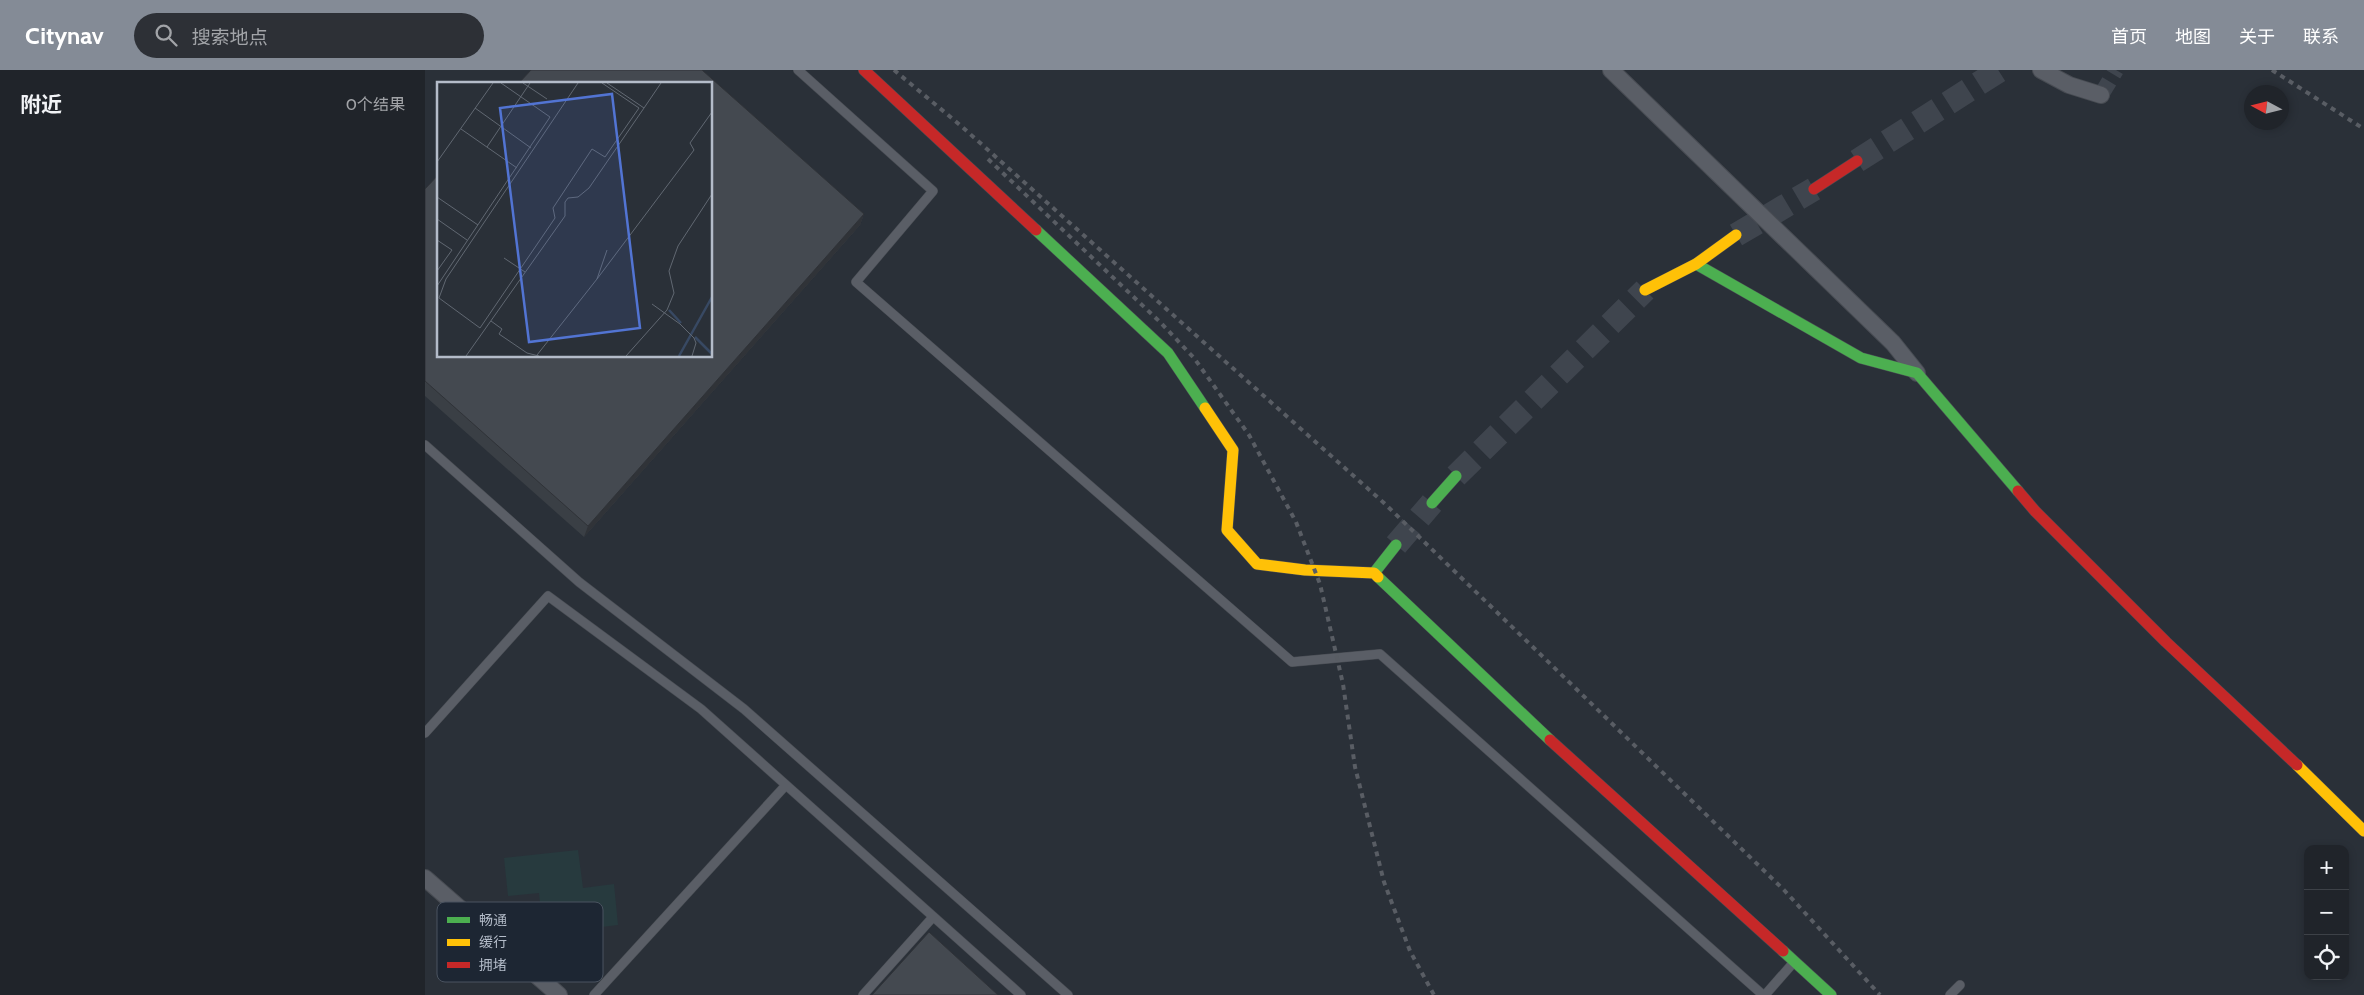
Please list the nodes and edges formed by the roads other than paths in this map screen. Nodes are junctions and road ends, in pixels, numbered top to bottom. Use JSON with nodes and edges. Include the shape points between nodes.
{"nodes":[{"id":1,"x":798,"y":70,"type":"edge"},
{"id":2,"x":864,"y":70,"type":"edge"},
{"id":3,"x":1611,"y":70,"type":"edge"},
{"id":4,"x":2041,"y":70,"type":"edge"},
{"id":5,"x":2101,"y":96,"type":"dead end"},
{"id":6,"x":1857,"y":162,"type":"tunnel mouth"},
{"id":7,"x":1814,"y":189,"type":"tunnel mouth"},
{"id":8,"x":1736,"y":235,"type":"tunnel mouth"},
{"id":9,"x":1695,"y":264,"type":"junction"},
{"id":10,"x":1645,"y":290,"type":"tunnel mouth"},
{"id":11,"x":1917,"y":373,"type":"junction"},
{"id":12,"x":425,"y":445,"type":"edge"},
{"id":13,"x":1456,"y":476,"type":"tunnel mouth"},
{"id":14,"x":1432,"y":503,"type":"tunnel mouth"},
{"id":15,"x":1395,"y":545,"type":"tunnel mouth"},
{"id":16,"x":1373,"y":573,"type":"junction"},
{"id":17,"x":425,"y":733,"type":"edge"},
{"id":18,"x":786,"y":785,"type":"junction"},
{"id":19,"x":2364,"y":831,"type":"edge"},
{"id":20,"x":425,"y":878,"type":"edge"},
{"id":21,"x":452,"y":902,"type":"edge"},
{"id":22,"x":933,"y":916,"type":"junction"},
{"id":23,"x":1794,"y":962,"type":"junction"},
{"id":24,"x":544,"y":982,"type":"edge"},
{"id":25,"x":1960,"y":986,"type":"dead end"},
{"id":26,"x":559,"y":995,"type":"edge"},
{"id":27,"x":594,"y":995,"type":"edge"},
{"id":28,"x":863,"y":995,"type":"edge"},
{"id":29,"x":1021,"y":995,"type":"edge"},
{"id":30,"x":1068,"y":995,"type":"edge"},
{"id":31,"x":1764,"y":995,"type":"edge"},
{"id":32,"x":1831,"y":995,"type":"edge"},
{"id":33,"x":1950,"y":995,"type":"edge"}],
"edges":[{"from":1,"to":31,"type":"lane","via":[[933,191],[856,282],[1292,662],[1380,654]]},
{"from":2,"to":16,"type":"street","via":[[1168,353],[1233,450],[1227,530],[1257,564]]},
{"from":3,"to":11,"type":"street","via":[[1893,343]]},
{"from":4,"to":5,"type":"street","via":[[2069,85]]},
{"from":6,"to":7,"type":"street"},
{"from":8,"to":9,"type":"street"},
{"from":9,"to":10,"type":"street"},
{"from":9,"to":11,"type":"street","via":[[1861,358]]},
{"from":11,"to":19,"type":"street","via":[[2035,511],[2166,642]]},
{"from":12,"to":30,"type":"lane","via":[[579,582],[744,708]]},
{"from":13,"to":14,"type":"street"},
{"from":15,"to":16,"type":"street"},
{"from":16,"to":23,"type":"street","via":[[1505,700]]},
{"from":17,"to":18,"type":"lane","via":[[548,596],[701,708]]},
{"from":18,"to":22,"type":"lane"},
{"from":18,"to":27,"type":"lane"},
{"from":20,"to":21,"type":"street"},
{"from":22,"to":28,"type":"lane"},
{"from":22,"to":29,"type":"lane"},
{"from":23,"to":31,"type":"lane"},
{"from":23,"to":32,"type":"street"},
{"from":24,"to":26,"type":"street"},
{"from":25,"to":33,"type":"lane"}]}
